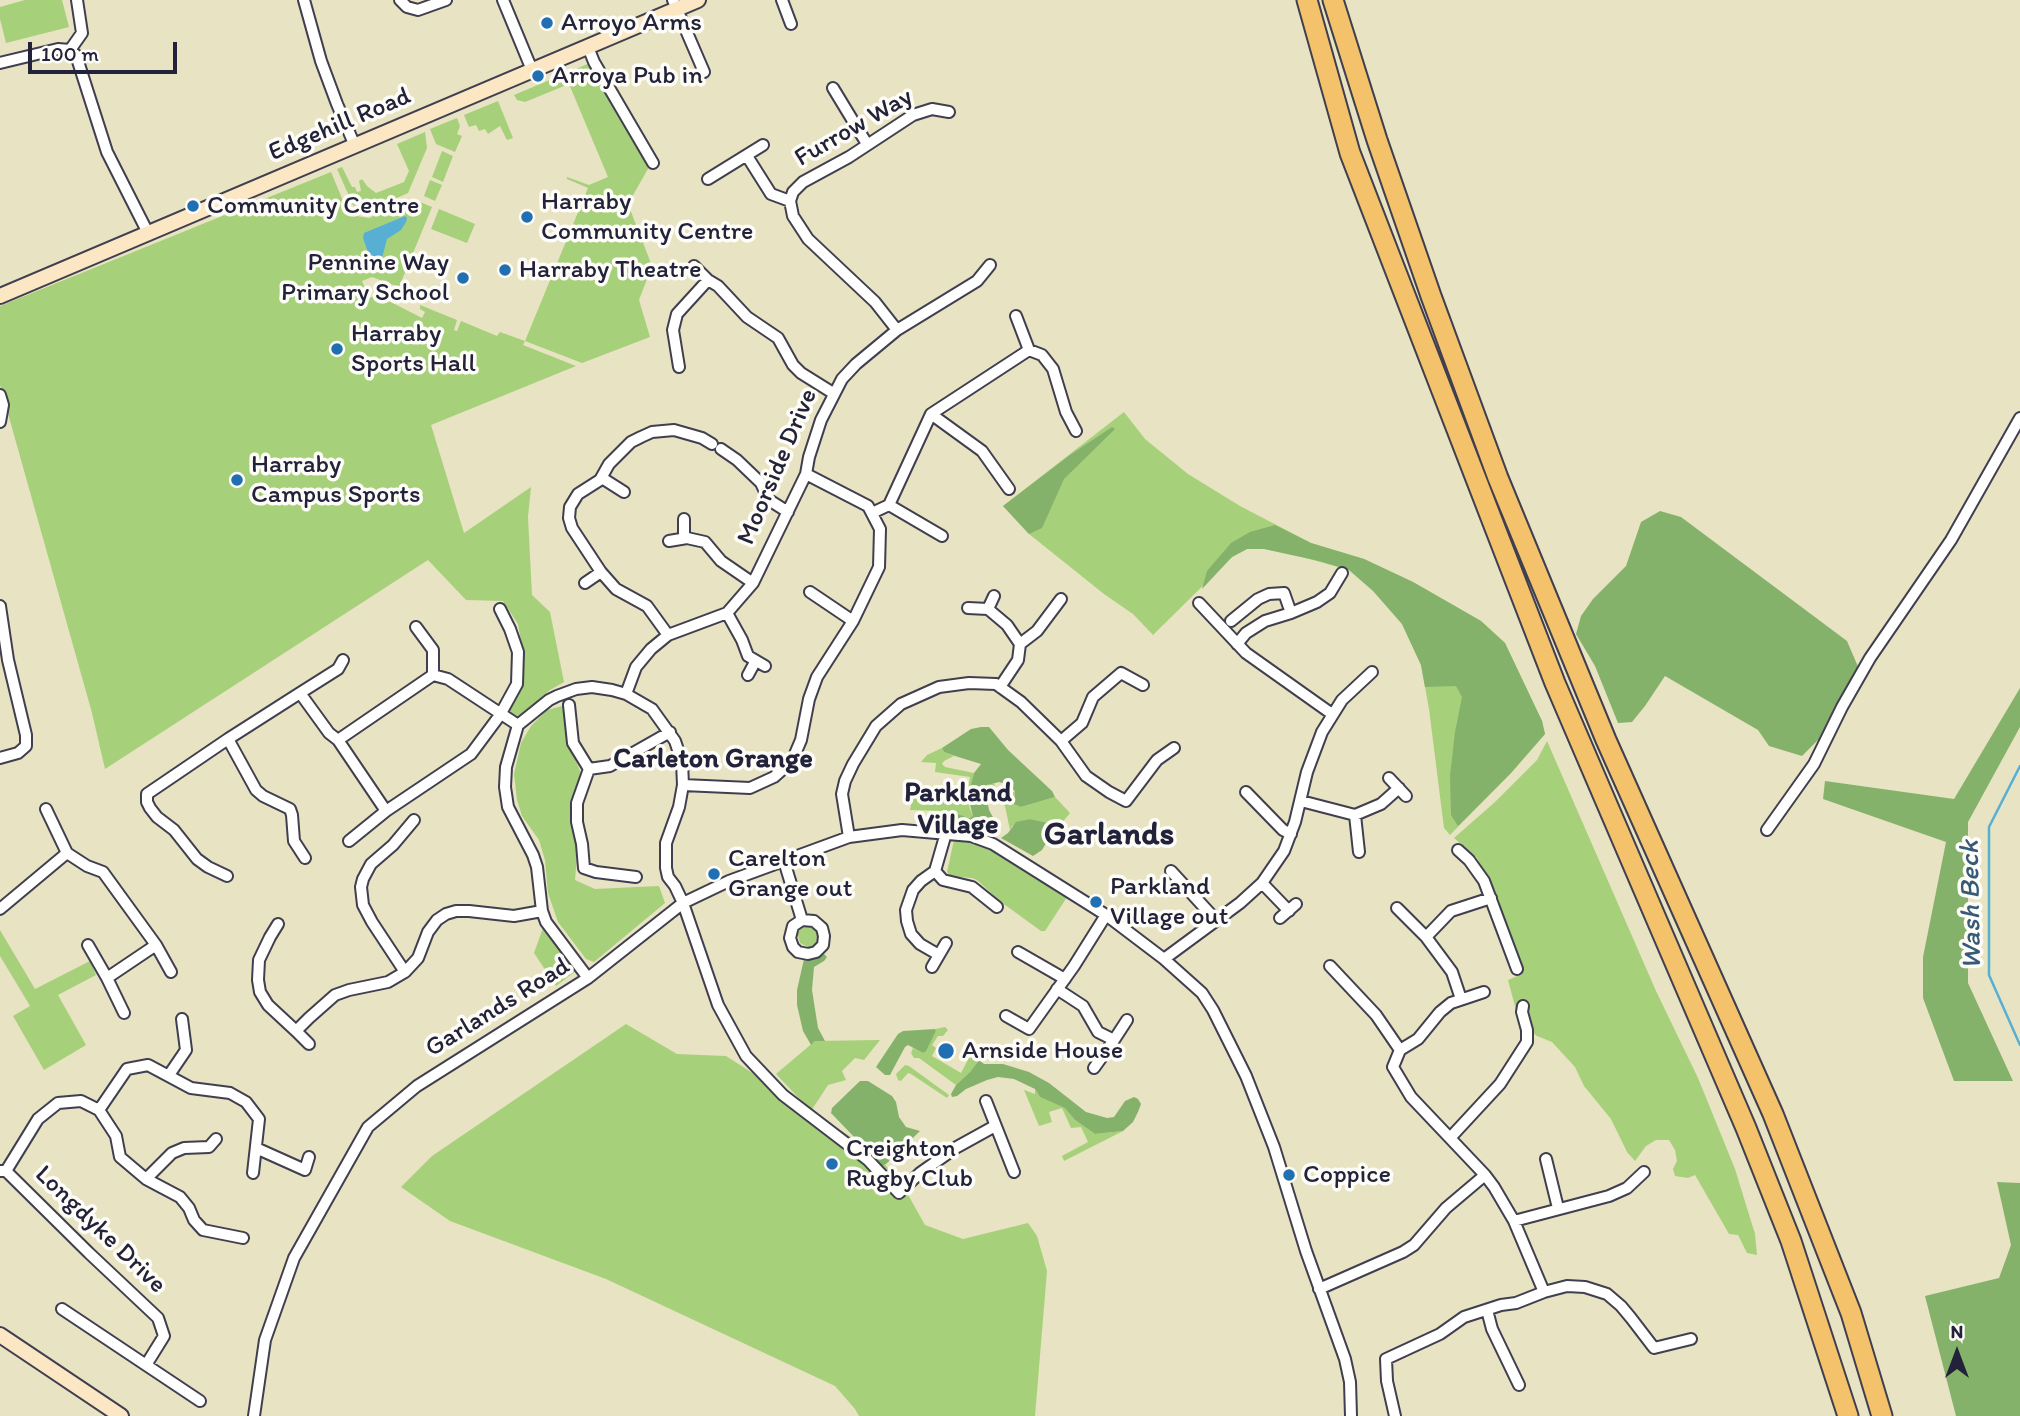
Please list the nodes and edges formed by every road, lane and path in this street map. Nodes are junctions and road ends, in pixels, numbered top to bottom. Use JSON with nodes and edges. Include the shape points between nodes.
{"nodes":[{"id":1,"x":77,"y":0,"type":"edge"},
{"id":2,"x":304,"y":0,"type":"edge"},
{"id":3,"x":400,"y":0,"type":"edge"},
{"id":4,"x":446,"y":0,"type":"edge"},
{"id":5,"x":503,"y":0,"type":"edge"},
{"id":6,"x":698,"y":0,"type":"edge"},
{"id":7,"x":782,"y":0,"type":"edge"},
{"id":8,"x":1307,"y":0,"type":"edge"},
{"id":9,"x":1333,"y":0,"type":"edge"},
{"id":10,"x":675,"y":5,"type":"edge"},
{"id":11,"x":791,"y":24,"type":"dead end"},
{"id":12,"x":588,"y":47,"type":"junction"},
{"id":13,"x":70,"y":50,"type":"junction"},
{"id":14,"x":0,"y":63,"type":"edge"},
{"id":15,"x":532,"y":70,"type":"junction"},
{"id":16,"x":704,"y":72,"type":"dead end"},
{"id":17,"x":833,"y":88,"type":"dead end"},
{"id":18,"x":949,"y":112,"type":"dead end"},
{"id":19,"x":867,"y":144,"type":"junction"},
{"id":20,"x":764,"y":145,"type":"dead end"},
{"id":21,"x":355,"y":146,"type":"junction"},
{"id":22,"x":747,"y":156,"type":"junction"},
{"id":23,"x":653,"y":163,"type":"dead end"},
{"id":24,"x":708,"y":179,"type":"dead end"},
{"id":25,"x":790,"y":201,"type":"junction"},
{"id":26,"x":148,"y":233,"type":"junction"},
{"id":27,"x":990,"y":265,"type":"dead end"},
{"id":28,"x":694,"y":266,"type":"dead end"},
{"id":29,"x":708,"y":280,"type":"junction"},
{"id":30,"x":0,"y":296,"type":"edge"},
{"id":31,"x":1016,"y":316,"type":"dead end"},
{"id":32,"x":897,"y":330,"type":"junction"},
{"id":33,"x":1029,"y":350,"type":"junction"},
{"id":34,"x":679,"y":367,"type":"dead end"},
{"id":35,"x":833,"y":393,"type":"junction"},
{"id":36,"x":0,"y":395,"type":"edge"},
{"id":37,"x":931,"y":414,"type":"junction"},
{"id":38,"x":2020,"y":418,"type":"edge"},
{"id":39,"x":0,"y":422,"type":"edge"},
{"id":40,"x":1076,"y":431,"type":"dead end"},
{"id":41,"x":806,"y":474,"type":"junction"},
{"id":42,"x":602,"y":478,"type":"junction"},
{"id":43,"x":1009,"y":489,"type":"dead end"},
{"id":44,"x":624,"y":492,"type":"dead end"},
{"id":45,"x":889,"y":505,"type":"junction"},
{"id":46,"x":788,"y":512,"type":"junction"},
{"id":47,"x":872,"y":513,"type":"junction"},
{"id":48,"x":684,"y":519,"type":"dead end"},
{"id":49,"x":943,"y":536,"type":"dead end"},
{"id":50,"x":687,"y":538,"type":"junction"},
{"id":51,"x":669,"y":541,"type":"dead end"},
{"id":52,"x":601,"y":572,"type":"junction"},
{"id":53,"x":1342,"y":573,"type":"dead end"},
{"id":54,"x":585,"y":583,"type":"dead end"},
{"id":55,"x":753,"y":583,"type":"junction"},
{"id":56,"x":810,"y":592,"type":"dead end"},
{"id":57,"x":994,"y":596,"type":"dead end"},
{"id":58,"x":1061,"y":598,"type":"dead end"},
{"id":59,"x":1257,"y":600,"type":"junction"},
{"id":60,"x":1199,"y":603,"type":"dead end"},
{"id":61,"x":0,"y":606,"type":"edge"},
{"id":62,"x":968,"y":608,"type":"dead end"},
{"id":63,"x":500,"y":609,"type":"dead end"},
{"id":64,"x":988,"y":609,"type":"junction"},
{"id":65,"x":727,"y":613,"type":"junction"},
{"id":66,"x":1291,"y":613,"type":"junction"},
{"id":67,"x":853,"y":621,"type":"junction"},
{"id":68,"x":1231,"y":621,"type":"dead end"},
{"id":69,"x":1265,"y":621,"type":"junction"},
{"id":70,"x":416,"y":626,"type":"dead end"},
{"id":71,"x":668,"y":635,"type":"junction"},
{"id":72,"x":1020,"y":644,"type":"junction"},
{"id":73,"x":1237,"y":644,"type":"junction"},
{"id":74,"x":343,"y":660,"type":"dead end"},
{"id":75,"x":4,"y":662,"type":"edge"},
{"id":76,"x":1372,"y":672,"type":"dead end"},
{"id":77,"x":433,"y":675,"type":"junction"},
{"id":78,"x":748,"y":675,"type":"dead end"},
{"id":79,"x":1143,"y":685,"type":"dead end"},
{"id":80,"x":1000,"y":687,"type":"junction"},
{"id":81,"x":300,"y":693,"type":"junction"},
{"id":82,"x":626,"y":694,"type":"junction"},
{"id":83,"x":569,"y":705,"type":"dead end"},
{"id":84,"x":1332,"y":714,"type":"junction"},
{"id":85,"x":500,"y":715,"type":"junction"},
{"id":86,"x":518,"y":725,"type":"junction"},
{"id":87,"x":670,"y":732,"type":"junction"},
{"id":88,"x":228,"y":739,"type":"junction"},
{"id":89,"x":338,"y":740,"type":"junction"},
{"id":90,"x":1062,"y":741,"type":"junction"},
{"id":91,"x":1174,"y":748,"type":"dead end"},
{"id":92,"x":0,"y":758,"type":"edge"},
{"id":93,"x":589,"y":769,"type":"junction"},
{"id":94,"x":1389,"y":778,"type":"dead end"},
{"id":95,"x":683,"y":785,"type":"junction"},
{"id":96,"x":1245,"y":792,"type":"dead end"},
{"id":97,"x":1301,"y":801,"type":"junction"},
{"id":98,"x":46,"y":809,"type":"dead end"},
{"id":99,"x":386,"y":811,"type":"junction"},
{"id":100,"x":1355,"y":815,"type":"junction"},
{"id":101,"x":414,"y":820,"type":"dead end"},
{"id":102,"x":1767,"y":830,"type":"dead end"},
{"id":103,"x":946,"y":833,"type":"junction"},
{"id":104,"x":1290,"y":834,"type":"junction"},
{"id":105,"x":849,"y":837,"type":"junction"},
{"id":106,"x":349,"y":841,"type":"dead end"},
{"id":107,"x":1458,"y":850,"type":"dead end"},
{"id":108,"x":1359,"y":852,"type":"dead end"},
{"id":109,"x":66,"y":853,"type":"junction"},
{"id":110,"x":305,"y":858,"type":"dead end"},
{"id":111,"x":785,"y":861,"type":"junction"},
{"id":112,"x":935,"y":871,"type":"junction"},
{"id":113,"x":1171,"y":872,"type":"dead end"},
{"id":114,"x":227,"y":876,"type":"dead end"},
{"id":115,"x":636,"y":877,"type":"dead end"},
{"id":116,"x":1262,"y":883,"type":"junction"},
{"id":117,"x":1491,"y":898,"type":"junction"},
{"id":118,"x":683,"y":902,"type":"junction"},
{"id":119,"x":997,"y":907,"type":"dead end"},
{"id":120,"x":1397,"y":908,"type":"dead end"},
{"id":121,"x":0,"y":909,"type":"edge"},
{"id":122,"x":542,"y":911,"type":"junction"},
{"id":123,"x":1288,"y":911,"type":"dead end"},
{"id":124,"x":1106,"y":915,"type":"junction"},
{"id":125,"x":802,"y":920,"type":"dead end"},
{"id":126,"x":1216,"y":920,"type":"junction"},
{"id":127,"x":278,"y":925,"type":"dead end"},
{"id":128,"x":1426,"y":937,"type":"junction"},
{"id":129,"x":946,"y":943,"type":"dead end"},
{"id":130,"x":88,"y":945,"type":"dead end"},
{"id":131,"x":156,"y":945,"type":"junction"},
{"id":132,"x":1018,"y":952,"type":"dead end"},
{"id":133,"x":939,"y":956,"type":"junction"},
{"id":134,"x":1164,"y":959,"type":"junction"},
{"id":135,"x":1330,"y":966,"type":"dead end"},
{"id":136,"x":932,"y":967,"type":"dead end"},
{"id":137,"x":1517,"y":969,"type":"dead end"},
{"id":138,"x":172,"y":972,"type":"dead end"},
{"id":139,"x":405,"y":972,"type":"junction"},
{"id":140,"x":107,"y":978,"type":"junction"},
{"id":141,"x":588,"y":978,"type":"junction"},
{"id":142,"x":1065,"y":979,"type":"junction"},
{"id":143,"x":1057,"y":989,"type":"junction"},
{"id":144,"x":1484,"y":992,"type":"dead end"},
{"id":145,"x":1461,"y":999,"type":"junction"},
{"id":146,"x":1523,"y":1006,"type":"dead end"},
{"id":147,"x":124,"y":1013,"type":"dead end"},
{"id":148,"x":1006,"y":1016,"type":"dead end"},
{"id":149,"x":182,"y":1019,"type":"dead end"},
{"id":150,"x":1127,"y":1020,"type":"dead end"},
{"id":151,"x":296,"y":1031,"type":"junction"},
{"id":152,"x":1114,"y":1040,"type":"junction"},
{"id":153,"x":309,"y":1044,"type":"dead end"},
{"id":154,"x":1400,"y":1050,"type":"junction"},
{"id":155,"x":1094,"y":1068,"type":"dead end"},
{"id":156,"x":169,"y":1075,"type":"junction"},
{"id":157,"x":986,"y":1101,"type":"dead end"},
{"id":158,"x":99,"y":1110,"type":"junction"},
{"id":159,"x":995,"y":1126,"type":"junction"},
{"id":160,"x":1450,"y":1138,"type":"junction"},
{"id":161,"x":216,"y":1139,"type":"dead end"},
{"id":162,"x":256,"y":1148,"type":"junction"},
{"id":163,"x":309,"y":1157,"type":"dead end"},
{"id":164,"x":1546,"y":1158,"type":"dead end"},
{"id":165,"x":3,"y":1171,"type":"edge"},
{"id":166,"x":1014,"y":1172,"type":"dead end"},
{"id":167,"x":1644,"y":1172,"type":"dead end"},
{"id":168,"x":253,"y":1173,"type":"dead end"},
{"id":169,"x":1485,"y":1175,"type":"junction"},
{"id":170,"x":146,"y":1179,"type":"junction"},
{"id":171,"x":1558,"y":1208,"type":"junction"},
{"id":172,"x":1514,"y":1221,"type":"junction"},
{"id":173,"x":243,"y":1238,"type":"dead end"},
{"id":174,"x":1319,"y":1289,"type":"junction"},
{"id":175,"x":1544,"y":1292,"type":"junction"},
{"id":176,"x":62,"y":1309,"type":"dead end"},
{"id":177,"x":1487,"y":1310,"type":"junction"},
{"id":178,"x":0,"y":1335,"type":"edge"},
{"id":179,"x":1691,"y":1339,"type":"dead end"},
{"id":180,"x":146,"y":1365,"type":"junction"},
{"id":181,"x":1519,"y":1385,"type":"dead end"},
{"id":182,"x":200,"y":1401,"type":"dead end"},
{"id":183,"x":121,"y":1416,"type":"edge"},
{"id":184,"x":254,"y":1416,"type":"edge"},
{"id":185,"x":1351,"y":1416,"type":"edge"},
{"id":186,"x":1395,"y":1416,"type":"edge"},
{"id":187,"x":1848,"y":1416,"type":"edge"},
{"id":188,"x":1882,"y":1416,"type":"edge"}],
"edges":[{"from":1,"to":13,"type":"street","via":[[82,33]]},
{"from":2,"to":21,"type":"street","via":[[321,61]]},
{"from":3,"to":4,"type":"street","via":[[418,10]]},
{"from":5,"to":15,"type":"street"},
{"from":6,"to":10,"type":"street","name":"Edgehill Road"},
{"from":7,"to":11,"type":"street"},
{"from":8,"to":187,"type":"highway","via":[[1350,153],[1555,683],[1791,1241]]},
{"from":9,"to":188,"type":"highway","via":[[1426,283],[1498,478],[1605,740],[1773,1114],[1851,1313]]},
{"from":10,"to":12,"type":"street","name":"Edgehill Road"},
{"from":10,"to":16,"type":"street"},
{"from":12,"to":15,"type":"street","name":"Edgehill Road"},
{"from":12,"to":23,"type":"street"},
{"from":13,"to":14,"type":"street"},
{"from":13,"to":26,"type":"street","via":[[76,55],[107,152]]},
{"from":15,"to":21,"type":"street","name":"Edgehill Road"},
{"from":17,"to":19,"type":"street"},
{"from":18,"to":19,"type":"street","name":"Furrow Way","via":[[919,112]]},
{"from":19,"to":25,"type":"street","name":"Furrow Way","via":[[799,186]]},
{"from":20,"to":22,"type":"street"},
{"from":21,"to":26,"type":"street","name":"Edgehill Road"},
{"from":22,"to":24,"type":"street"},
{"from":22,"to":25,"type":"street","via":[[771,194]]},
{"from":25,"to":32,"type":"street","via":[[793,216],[808,239],[875,302]]},
{"from":26,"to":30,"type":"street","name":"Edgehill Road"},
{"from":27,"to":32,"type":"street","name":"Moorside Drive","via":[[977,281]]},
{"from":28,"to":29,"type":"street"},
{"from":29,"to":34,"type":"street","via":[[677,314],[673,330]]},
{"from":29,"to":35,"type":"street","via":[[747,317],[778,338],[801,373]]},
{"from":31,"to":33,"type":"street"},
{"from":32,"to":35,"type":"street","name":"Moorside Drive","via":[[849,370]]},
{"from":33,"to":37,"type":"street"},
{"from":33,"to":40,"type":"street","via":[[1042,355],[1053,369]]},
{"from":35,"to":41,"type":"street","name":"Moorside Drive"},
{"from":36,"to":39,"type":"street"},
{"from":37,"to":43,"type":"street","via":[[982,451]]},
{"from":37,"to":45,"type":"street"},
{"from":38,"to":102,"type":"street","via":[[1951,540],[1871,657],[1814,764]]},
{"from":41,"to":46,"type":"street","name":"Moorside Drive"},
{"from":41,"to":47,"type":"street","via":[[869,506]]},
{"from":42,"to":44,"type":"street"},
{"from":42,"to":46,"type":"street","via":[[631,442],[652,432],[674,430],[702,438],[737,460],[761,483],[769,500]]},
{"from":42,"to":52,"type":"street","via":[[578,494],[568,513],[572,528]]},
{"from":45,"to":47,"type":"street"},
{"from":45,"to":49,"type":"street"},
{"from":46,"to":55,"type":"street","name":"Moorside Drive"},
{"from":47,"to":67,"type":"street","via":[[880,529],[879,567]]},
{"from":48,"to":50,"type":"street"},
{"from":50,"to":51,"type":"street"},
{"from":50,"to":55,"type":"street","via":[[705,542],[721,561]]},
{"from":52,"to":54,"type":"street"},
{"from":52,"to":71,"type":"street","via":[[616,589],[648,606]]},
{"from":53,"to":66,"type":"street","via":[[1331,593]]},
{"from":55,"to":65,"type":"street","name":"Moorside Drive"},
{"from":56,"to":67,"type":"street"},
{"from":57,"to":64,"type":"street"},
{"from":58,"to":72,"type":"street","via":[[1037,631]]},
{"from":59,"to":66,"type":"street","via":[[1284,593]]},
{"from":59,"to":68,"type":"street"},
{"from":59,"to":69,"type":"street"},
{"from":60,"to":73,"type":"street"},
{"from":61,"to":75,"type":"street"},
{"from":62,"to":64,"type":"street"},
{"from":63,"to":85,"type":"street","via":[[518,652],[517,684]]},
{"from":64,"to":72,"type":"street"},
{"from":65,"to":71,"type":"street","name":"Moorside Drive"},
{"from":65,"to":78,"type":"street","via":[[748,656],[760,664]]},
{"from":66,"to":69,"type":"street"},
{"from":67,"to":95,"type":"street","via":[[817,677],[792,761],[774,777],[750,788]]},
{"from":69,"to":73,"type":"street"},
{"from":70,"to":77,"type":"street","via":[[433,650]]},
{"from":71,"to":82,"type":"street","name":"Moorside Drive","via":[[636,667]]},
{"from":72,"to":80,"type":"street","via":[[1018,660]]},
{"from":73,"to":84,"type":"street"},
{"from":74,"to":81,"type":"street","via":[[338,669]]},
{"from":75,"to":92,"type":"street","via":[[26,746]]},
{"from":76,"to":84,"type":"street"},
{"from":77,"to":85,"type":"street","via":[[448,679]]},
{"from":77,"to":89,"type":"street"},
{"from":79,"to":90,"type":"street","via":[[1121,673],[1093,698],[1082,723]]},
{"from":80,"to":90,"type":"street"},
{"from":80,"to":105,"type":"street","via":[[970,683],[939,687],[901,704],[876,726],[845,781],[842,794]]},
{"from":81,"to":88,"type":"street"},
{"from":81,"to":89,"type":"street"},
{"from":82,"to":86,"type":"street","via":[[576,689],[549,700]]},
{"from":82,"to":87,"type":"street","via":[[652,709]]},
{"from":83,"to":93,"type":"street","via":[[573,743]]},
{"from":84,"to":97,"type":"street","via":[[1307,772]]},
{"from":85,"to":86,"type":"street"},
{"from":85,"to":99,"type":"street","via":[[471,754]]},
{"from":86,"to":122,"type":"street","via":[[505,787],[508,807],[537,867]]},
{"from":87,"to":93,"type":"street","via":[[610,766]]},
{"from":87,"to":95,"type":"street","via":[[682,762]]},
{"from":88,"to":110,"type":"street","via":[[256,790],[290,809],[294,841]]},
{"from":88,"to":114,"type":"street","via":[[147,794],[150,808],[197,859]]},
{"from":89,"to":99,"type":"street"},
{"from":90,"to":91,"type":"street","via":[[1086,776],[1126,801],[1157,760]]},
{"from":93,"to":115,"type":"street","via":[[577,803],[584,868]]},
{"from":94,"to":100,"type":"street","via":[[1402,792]]},
{"from":95,"to":118,"type":"street","via":[[665,853],[668,877]]},
{"from":96,"to":104,"type":"street"},
{"from":97,"to":100,"type":"street"},
{"from":97,"to":104,"type":"street"},
{"from":98,"to":109,"type":"street"},
{"from":99,"to":106,"type":"street"},
{"from":100,"to":108,"type":"street"},
{"from":101,"to":139,"type":"street","via":[[371,864],[360,887],[363,905]]},
{"from":103,"to":105,"type":"street","name":"Garlands Road","via":[[902,830]]},
{"from":103,"to":112,"type":"street"},
{"from":103,"to":124,"type":"street","name":"Garlands Road","via":[[993,844]]},
{"from":104,"to":116,"type":"street"},
{"from":105,"to":111,"type":"street","name":"Garlands Road"},
{"from":107,"to":117,"type":"street","via":[[1484,881]]},
{"from":109,"to":121,"type":"street"},
{"from":109,"to":131,"type":"street","via":[[103,872]]},
{"from":111,"to":118,"type":"street","name":"Garlands Road"},
{"from":111,"to":125,"type":"street"},
{"from":112,"to":119,"type":"street","via":[[943,880],[972,887]]},
{"from":112,"to":133,"type":"street","via":[[913,890],[906,915],[915,939]]},
{"from":113,"to":126,"type":"street"},
{"from":116,"to":123,"type":"street"},
{"from":116,"to":126,"type":"street"},
{"from":117,"to":128,"type":"street","via":[[1451,911]]},
{"from":117,"to":137,"type":"street"},
{"from":118,"to":141,"type":"street","name":"Garlands Road"},
{"from":118,"to":159,"type":"street","via":[[718,1005],[746,1056],[783,1094],[869,1160],[898,1193],[957,1147]]},
{"from":120,"to":128,"type":"street"},
{"from":122,"to":139,"type":"street","via":[[514,916],[470,911],[446,914],[428,932],[418,958]]},
{"from":122,"to":141,"type":"street"},
{"from":124,"to":134,"type":"street","name":"Garlands Road"},
{"from":124,"to":142,"type":"street"},
{"from":126,"to":134,"type":"street"},
{"from":127,"to":151,"type":"street","via":[[259,960],[258,981],[268,1005]]},
{"from":128,"to":145,"type":"street","via":[[1452,972]]},
{"from":129,"to":133,"type":"street"},
{"from":130,"to":140,"type":"street"},
{"from":131,"to":138,"type":"street"},
{"from":131,"to":140,"type":"street"},
{"from":132,"to":142,"type":"street"},
{"from":133,"to":136,"type":"street"},
{"from":134,"to":174,"type":"street","name":"Garlands Road","via":[[1202,993],[1246,1076]]},
{"from":135,"to":154,"type":"street","via":[[1376,1015]]},
{"from":139,"to":151,"type":"street","via":[[388,982],[335,995]]},
{"from":140,"to":147,"type":"street"},
{"from":141,"to":184,"type":"street","name":"Garlands Road","via":[[417,1086],[368,1127],[294,1258],[265,1340]]},
{"from":142,"to":143,"type":"street"},
{"from":143,"to":148,"type":"street","via":[[1029,1028]]},
{"from":143,"to":152,"type":"street","via":[[1083,1006],[1098,1031]]},
{"from":144,"to":145,"type":"street"},
{"from":145,"to":154,"type":"street"},
{"from":146,"to":160,"type":"street","via":[[1527,1042],[1500,1084]]},
{"from":149,"to":156,"type":"street","via":[[186,1050]]},
{"from":150,"to":152,"type":"street"},
{"from":151,"to":153,"type":"street"},
{"from":152,"to":155,"type":"street"},
{"from":154,"to":160,"type":"street","via":[[1393,1067],[1411,1097]]},
{"from":156,"to":158,"type":"street","via":[[149,1065],[127,1069]]},
{"from":156,"to":162,"type":"street","via":[[191,1088],[230,1093],[246,1102],[260,1119]]},
{"from":157,"to":159,"type":"street"},
{"from":158,"to":165,"type":"street","via":[[81,1101],[58,1103],[38,1119]]},
{"from":158,"to":170,"type":"street","via":[[116,1136],[120,1157]]},
{"from":159,"to":166,"type":"street"},
{"from":160,"to":169,"type":"street"},
{"from":161,"to":170,"type":"street","via":[[209,1147],[172,1153]]},
{"from":162,"to":163,"type":"street","via":[[305,1170]]},
{"from":162,"to":168,"type":"street"},
{"from":164,"to":171,"type":"street"},
{"from":165,"to":180,"type":"street","name":"Longdyke Drive","via":[[158,1318],[164,1336]]},
{"from":167,"to":171,"type":"street","via":[[1627,1188]]},
{"from":169,"to":172,"type":"street"},
{"from":169,"to":174,"type":"street","via":[[1446,1208],[1414,1245]]},
{"from":170,"to":173,"type":"street","via":[[180,1197],[203,1230]]},
{"from":171,"to":172,"type":"street"},
{"from":172,"to":175,"type":"street"},
{"from":174,"to":185,"type":"street","name":"Garlands Road","via":[[1345,1359]]},
{"from":175,"to":177,"type":"street"},
{"from":175,"to":179,"type":"street","via":[[1566,1286],[1607,1294],[1654,1348]]},
{"from":176,"to":180,"type":"street"},
{"from":177,"to":181,"type":"street"},
{"from":177,"to":186,"type":"street","via":[[1464,1317],[1440,1334],[1386,1359]]},
{"from":178,"to":183,"type":"street"},
{"from":180,"to":182,"type":"street"}]}
